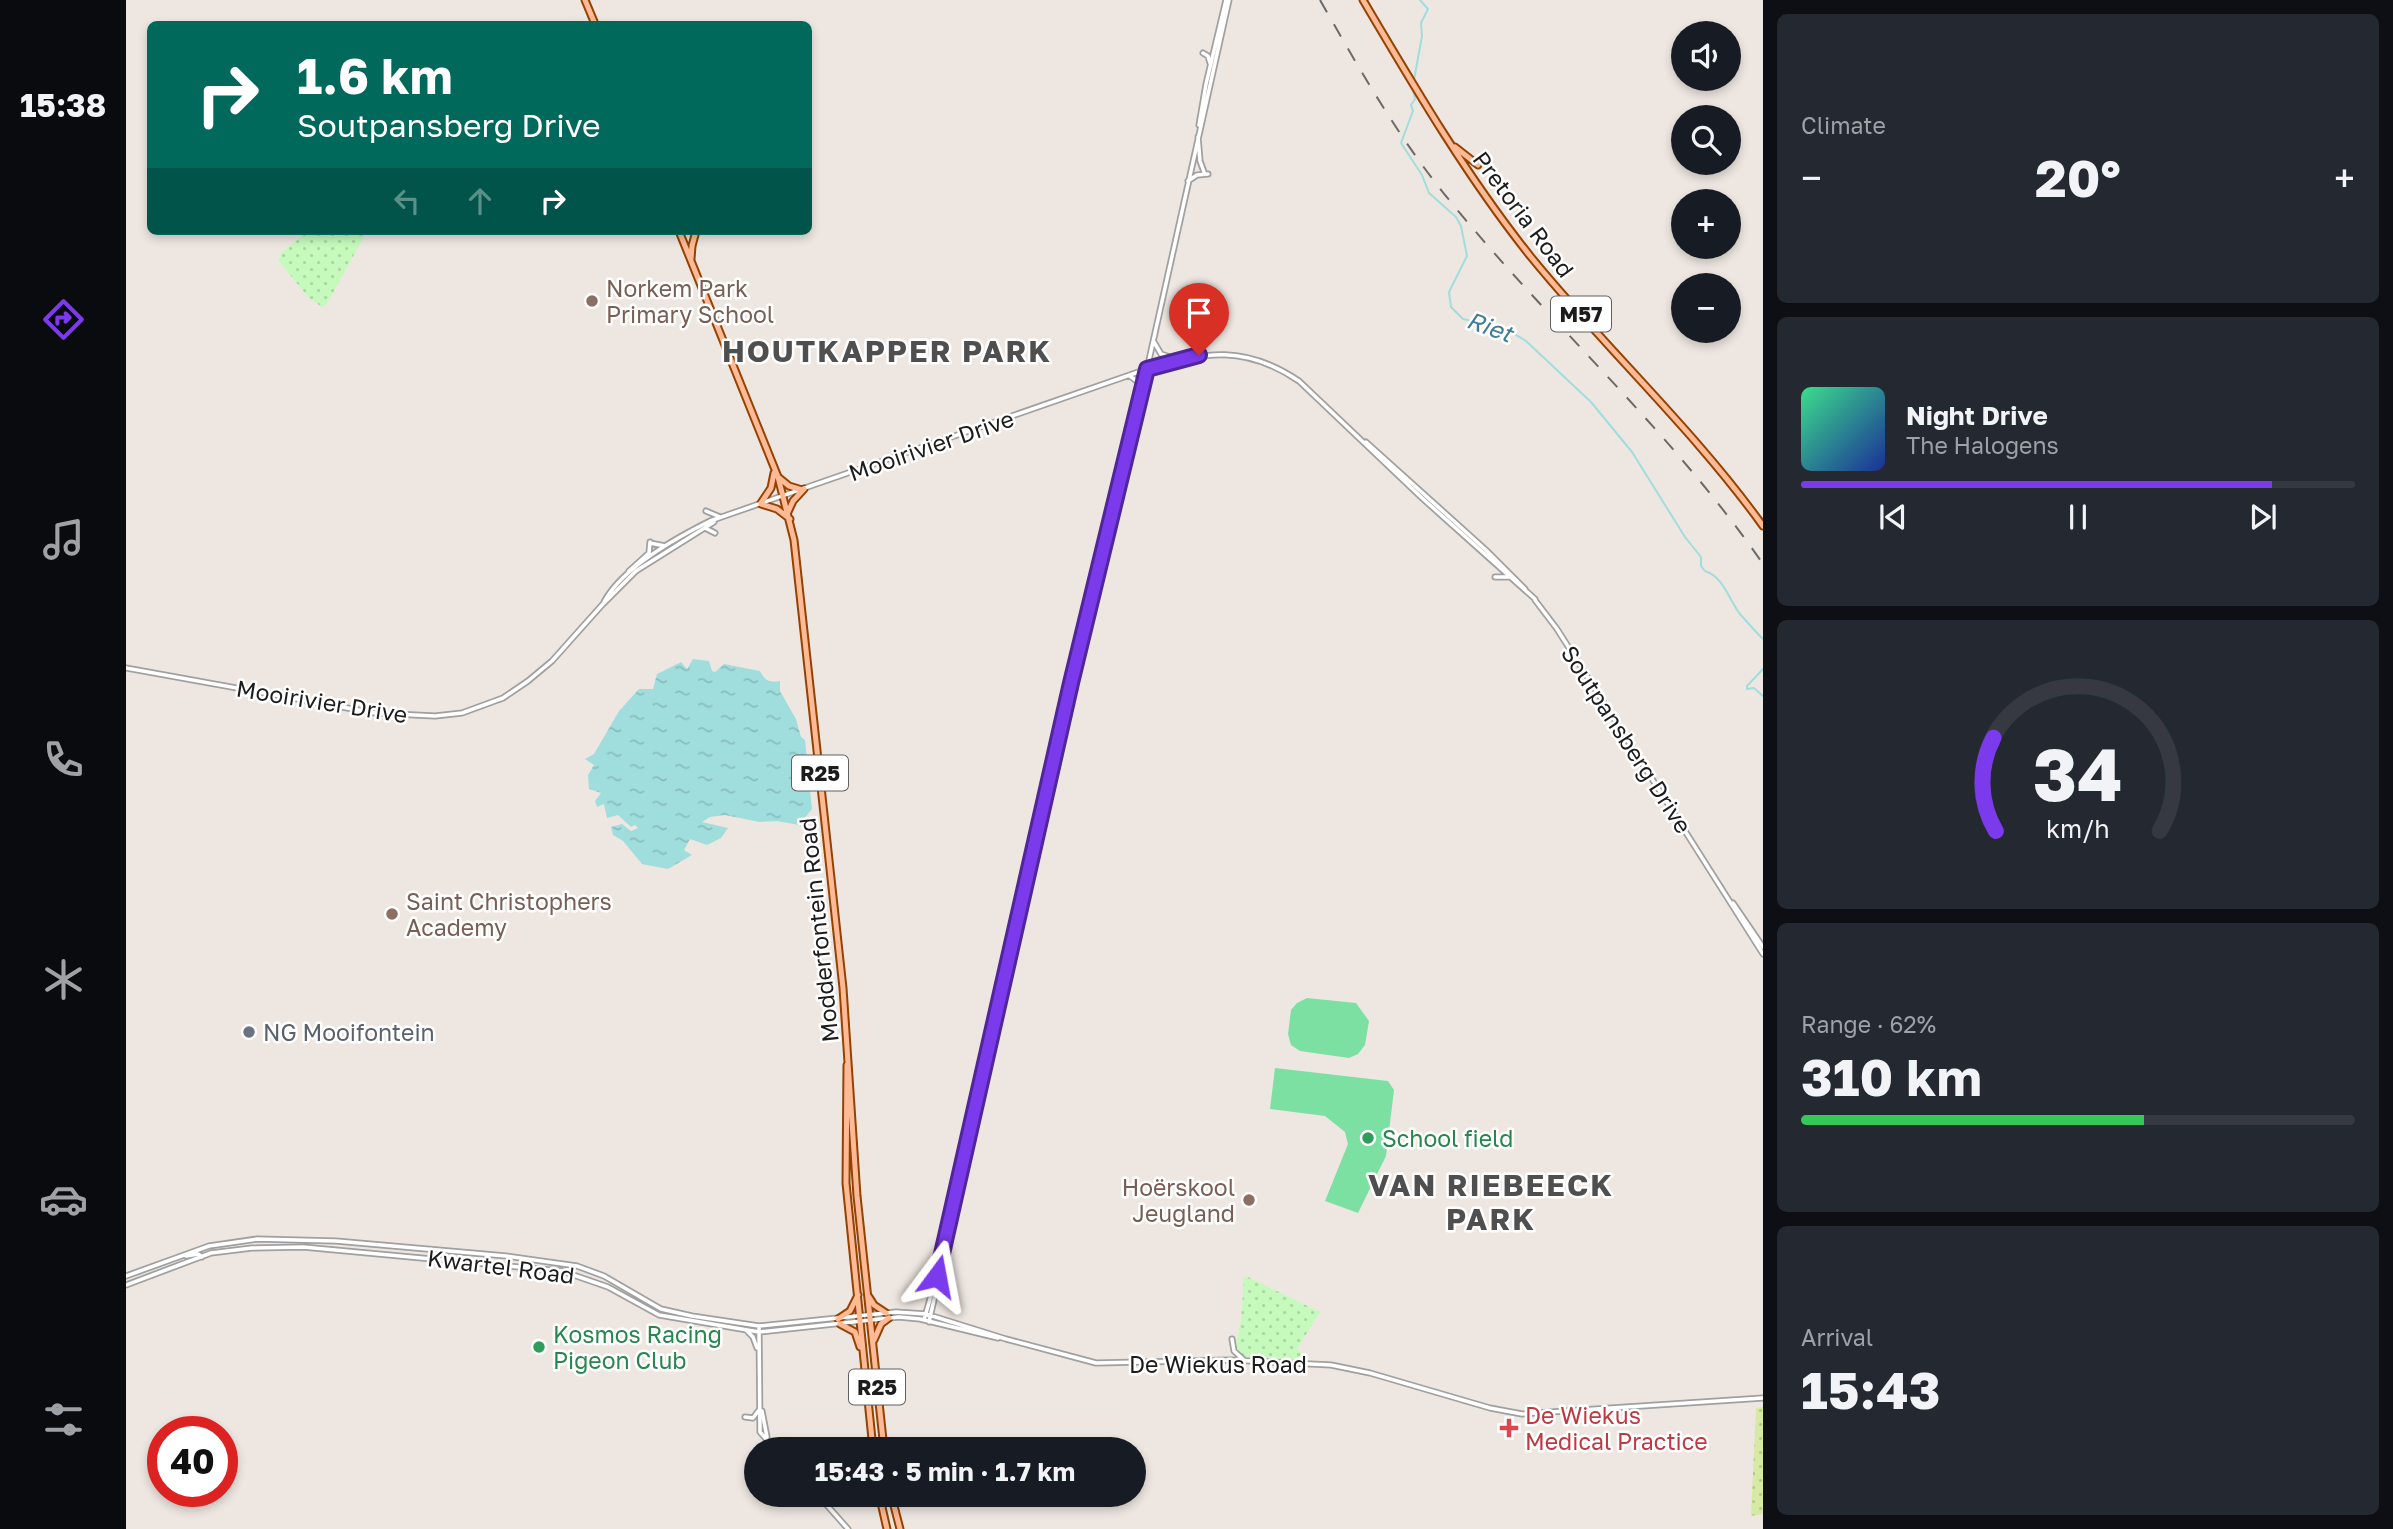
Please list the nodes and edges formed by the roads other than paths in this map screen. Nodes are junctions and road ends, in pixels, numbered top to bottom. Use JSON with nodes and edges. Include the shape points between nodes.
{"nodes":[{"id":1,"x":585,"y":0,"type":"edge"},
{"id":2,"x":1227,"y":0,"type":"edge"},
{"id":3,"x":1363,"y":0,"type":"edge"},
{"id":4,"x":594,"y":21,"type":"edge"},
{"id":5,"x":1203,"y":53,"type":"dead end"},
{"id":6,"x":1211,"y":65,"type":"junction"},
{"id":7,"x":1199,"y":127,"type":"junction"},
{"id":8,"x":1198,"y":135,"type":"junction"},
{"id":9,"x":1450,"y":142,"type":"junction"},
{"id":10,"x":1470,"y":175,"type":"junction"},
{"id":11,"x":1188,"y":181,"type":"junction"},
{"id":12,"x":681,"y":235,"type":"edge"},
{"id":13,"x":695,"y":235,"type":"edge"},
{"id":14,"x":692,"y":263,"type":"junction"},
{"id":15,"x":1154,"y":340,"type":"junction"},
{"id":16,"x":1178,"y":359,"type":"junction"},
{"id":17,"x":1147,"y":369,"type":"junction"},
{"id":18,"x":1130,"y":376,"type":"junction"},
{"id":19,"x":1143,"y":387,"type":"junction"},
{"id":20,"x":1394,"y":469,"type":"junction"},
{"id":21,"x":775,"y":470,"type":"junction"},
{"id":22,"x":778,"y":477,"type":"junction"},
{"id":23,"x":803,"y":489,"type":"junction"},
{"id":24,"x":784,"y":496,"type":"junction"},
{"id":25,"x":761,"y":503,"type":"junction"},
{"id":26,"x":789,"y":515,"type":"junction"},
{"id":27,"x":722,"y":518,"type":"junction"},
{"id":28,"x":1763,"y":524,"type":"edge"},
{"id":29,"x":702,"y":527,"type":"junction"},
{"id":30,"x":715,"y":533,"type":"dead end"},
{"id":31,"x":666,"y":546,"type":"junction"},
{"id":32,"x":1495,"y":577,"type":"dead end"},
{"id":33,"x":1513,"y":580,"type":"junction"},
{"id":34,"x":619,"y":583,"type":"junction"},
{"id":35,"x":1535,"y":599,"type":"junction"},
{"id":36,"x":604,"y":602,"type":"junction"},
{"id":37,"x":1086,"y":627,"type":"junction"},
{"id":38,"x":126,"y":668,"type":"edge"},
{"id":39,"x":1059,"y":711,"type":"dead end"},
{"id":40,"x":1063,"y":718,"type":"junction"},
{"id":41,"x":1718,"y":881,"type":"junction"},
{"id":42,"x":1763,"y":947,"type":"edge"},
{"id":43,"x":1763,"y":954,"type":"edge"},
{"id":44,"x":848,"y":1061,"type":"junction"},
{"id":45,"x":304,"y":1239,"type":"junction"},
{"id":46,"x":238,"y":1241,"type":"junction"},
{"id":47,"x":364,"y":1243,"type":"junction"},
{"id":48,"x":314,"y":1247,"type":"junction"},
{"id":49,"x":251,"y":1248,"type":"junction"},
{"id":50,"x":409,"y":1248,"type":"junction"},
{"id":51,"x":376,"y":1252,"type":"junction"},
{"id":52,"x":476,"y":1254,"type":"junction"},
{"id":53,"x":181,"y":1256,"type":"junction"},
{"id":54,"x":419,"y":1256,"type":"junction"},
{"id":55,"x":202,"y":1257,"type":"junction"},
{"id":56,"x":522,"y":1258,"type":"junction"},
{"id":57,"x":476,"y":1262,"type":"junction"},
{"id":58,"x":559,"y":1263,"type":"junction"},
{"id":59,"x":531,"y":1267,"type":"junction"},
{"id":60,"x":573,"y":1273,"type":"junction"},
{"id":61,"x":126,"y":1276,"type":"edge"},
{"id":62,"x":610,"y":1280,"type":"junction"},
{"id":63,"x":126,"y":1285,"type":"edge"},
{"id":64,"x":606,"y":1286,"type":"junction"},
{"id":65,"x":858,"y":1294,"type":"junction"},
{"id":66,"x":867,"y":1294,"type":"junction"},
{"id":67,"x":888,"y":1315,"type":"junction"},
{"id":68,"x":928,"y":1315,"type":"junction"},
{"id":69,"x":870,"y":1318,"type":"junction"},
{"id":70,"x":861,"y":1319,"type":"junction"},
{"id":71,"x":839,"y":1321,"type":"junction"},
{"id":72,"x":926,"y":1321,"type":"junction"},
{"id":73,"x":760,"y":1326,"type":"junction"},
{"id":74,"x":746,"y":1330,"type":"junction"},
{"id":75,"x":759,"y":1332,"type":"junction"},
{"id":76,"x":771,"y":1332,"type":"junction"},
{"id":77,"x":1006,"y":1339,"type":"junction"},
{"id":78,"x":1232,"y":1339,"type":"dead end"},
{"id":79,"x":758,"y":1345,"type":"junction"},
{"id":80,"x":873,"y":1348,"type":"junction"},
{"id":81,"x":758,"y":1354,"type":"junction"},
{"id":82,"x":1246,"y":1361,"type":"junction"},
{"id":83,"x":868,"y":1398,"type":"junction"},
{"id":84,"x":1763,"y":1398,"type":"edge"},
{"id":85,"x":760,"y":1402,"type":"junction"},
{"id":86,"x":745,"y":1417,"type":"dead end"},
{"id":87,"x":764,"y":1437,"type":"edge"},
{"id":88,"x":768,"y":1437,"type":"edge"},
{"id":89,"x":872,"y":1437,"type":"edge"},
{"id":90,"x":883,"y":1437,"type":"edge"},
{"id":91,"x":829,"y":1507,"type":"edge"},
{"id":92,"x":882,"y":1507,"type":"edge"},
{"id":93,"x":894,"y":1507,"type":"edge"},
{"id":94,"x":848,"y":1529,"type":"edge"},
{"id":95,"x":887,"y":1529,"type":"edge"},
{"id":96,"x":900,"y":1529,"type":"edge"}],
"edges":[{"from":1,"to":4,"type":"main road"},
{"from":2,"to":6,"type":"street"},
{"from":2,"to":7,"type":"street"},
{"from":3,"to":9,"type":"main road","name":"Pretoria Road","number":"M57"},
{"from":5,"to":6,"type":"street"},
{"from":6,"to":7,"type":"street"},
{"from":7,"to":8,"type":"street"},
{"from":8,"to":11,"type":"street"},
{"from":8,"to":11,"type":"street","via":[[1200,164],[1206,173]]},
{"from":9,"to":10,"type":"main road","name":"Pretoria Road","number":"M57"},
{"from":9,"to":10,"type":"main road","via":[[1477,165]]},
{"from":10,"to":28,"type":"main road","name":"Pretoria Road","number":"M57","via":[[1534,260]]},
{"from":11,"to":15,"type":"street"},
{"from":12,"to":14,"type":"main road","name":"Modderfontein Road","number":"R25"},
{"from":13,"to":14,"type":"main road"},
{"from":14,"to":21,"type":"main road","name":"Modderfontein Road","number":"R25"},
{"from":15,"to":16,"type":"street","via":[[1161,354]]},
{"from":15,"to":17,"type":"street"},
{"from":16,"to":17,"type":"street","name":"Soutpansberg Drive"},
{"from":16,"to":20,"type":"street","name":"Soutpansberg Drive","via":[[1231,354],[1276,367],[1299,381]]},
{"from":17,"to":18,"type":"street","name":"Mooirivier Drive"},
{"from":17,"to":19,"type":"street"},
{"from":18,"to":19,"type":"street"},
{"from":18,"to":23,"type":"street","name":"Mooirivier Drive"},
{"from":19,"to":37,"type":"street"},
{"from":20,"to":33,"type":"street","name":"Soutpansberg Drive"},
{"from":20,"to":35,"type":"street","name":"Soutpansberg Drive"},
{"from":21,"to":22,"type":"main road","name":"Modderfontein Road","number":"R25"},
{"from":21,"to":25,"type":"main road"},
{"from":22,"to":23,"type":"main road"},
{"from":22,"to":24,"type":"main road","name":"Modderfontein Road","number":"R25"},
{"from":23,"to":24,"type":"street","name":"Mooirivier Drive"},
{"from":23,"to":26,"type":"main road"},
{"from":24,"to":25,"type":"street","name":"Mooirivier Drive"},
{"from":24,"to":26,"type":"main road","name":"Modderfontein Road","number":"R25"},
{"from":25,"to":26,"type":"main road"},
{"from":25,"to":27,"type":"street","name":"Mooirivier Drive"},
{"from":26,"to":44,"type":"main road","name":"Modderfontein Road","number":"R25"},
{"from":27,"to":29,"type":"street","name":"Mooirivier Drive"},
{"from":27,"to":29,"type":"street","via":[[706,512]]},
{"from":29,"to":30,"type":"street"},
{"from":29,"to":31,"type":"street","name":"Mooirivier Drive"},
{"from":29,"to":36,"type":"street","name":"Mooirivier Drive","via":[[636,571]]},
{"from":31,"to":34,"type":"street","name":"Mooirivier Drive"},
{"from":31,"to":34,"type":"street","via":[[650,543],[649,553]]},
{"from":32,"to":33,"type":"street"},
{"from":33,"to":35,"type":"street","name":"Soutpansberg Drive"},
{"from":34,"to":36,"type":"street","name":"Mooirivier Drive"},
{"from":35,"to":41,"type":"street","name":"Soutpansberg Drive"},
{"from":36,"to":38,"type":"street","name":"Mooirivier Drive","via":[[552,662],[528,681],[485,706],[449,715],[369,712]]},
{"from":37,"to":40,"type":"street"},
{"from":37,"to":68,"type":"street"},
{"from":39,"to":40,"type":"street"},
{"from":40,"to":68,"type":"street"},
{"from":41,"to":42,"type":"street","name":"Soutpansberg Drive"},
{"from":41,"to":43,"type":"street","name":"Soutpansberg Drive"},
{"from":44,"to":65,"type":"main road","name":"Modderfontein Road","number":"R25","via":[[845,1161]]},
{"from":44,"to":66,"type":"main road","name":"Modderfontein Road","number":"R25"},
{"from":45,"to":46,"type":"street","name":"Kwartel Road"},
{"from":45,"to":47,"type":"street","name":"Kwartel Road"},
{"from":45,"to":48,"type":"street"},
{"from":46,"to":49,"type":"street"},
{"from":46,"to":53,"type":"street","name":"Kwartel Road"},
{"from":47,"to":50,"type":"street","name":"Kwartel Road"},
{"from":47,"to":51,"type":"street"},
{"from":48,"to":49,"type":"street","name":"Kwartel Road"},
{"from":48,"to":51,"type":"street","name":"Kwartel Road"},
{"from":49,"to":55,"type":"street","name":"Kwartel Road"},
{"from":50,"to":52,"type":"street","name":"Kwartel Road"},
{"from":50,"to":54,"type":"street"},
{"from":51,"to":54,"type":"street","name":"Kwartel Road"},
{"from":52,"to":56,"type":"street","name":"Kwartel Road"},
{"from":52,"to":57,"type":"street"},
{"from":53,"to":55,"type":"street"},
{"from":53,"to":61,"type":"street","name":"Kwartel Road"},
{"from":54,"to":57,"type":"street","name":"Kwartel Road"},
{"from":55,"to":63,"type":"street","name":"Kwartel Road"},
{"from":56,"to":58,"type":"street","name":"Kwartel Road"},
{"from":56,"to":59,"type":"street"},
{"from":57,"to":59,"type":"street","name":"Kwartel Road"},
{"from":58,"to":60,"type":"street"},
{"from":58,"to":62,"type":"street","name":"Kwartel Road"},
{"from":59,"to":60,"type":"street","name":"Kwartel Road"},
{"from":60,"to":64,"type":"street","name":"Kwartel Road"},
{"from":62,"to":64,"type":"street"},
{"from":62,"to":73,"type":"street","name":"Kwartel Road","via":[[661,1309]]},
{"from":64,"to":74,"type":"street","name":"Kwartel Road","via":[[659,1315]]},
{"from":65,"to":70,"type":"main road","name":"Modderfontein Road","number":"R25"},
{"from":65,"to":71,"type":"main road"},
{"from":66,"to":67,"type":"main road"},
{"from":66,"to":69,"type":"main road","name":"Modderfontein Road","number":"R25"},
{"from":67,"to":68,"type":"street","name":"De Wiekus Road"},
{"from":67,"to":69,"type":"street","name":"De Wiekus Road"},
{"from":67,"to":72,"type":"street","name":"De Wiekus Road"},
{"from":67,"to":80,"type":"main road"},
{"from":68,"to":72,"type":"street"},
{"from":68,"to":77,"type":"street","name":"De Wiekus Road"},
{"from":69,"to":70,"type":"street","name":"Kwartel Road"},
{"from":69,"to":80,"type":"main road","name":"Modderfontein Road","number":"R25"},
{"from":70,"to":71,"type":"street","name":"Kwartel Road"},
{"from":70,"to":83,"type":"main road","name":"Modderfontein Road","number":"R25"},
{"from":71,"to":73,"type":"street","name":"Kwartel Road"},
{"from":71,"to":76,"type":"street","name":"Kwartel Road"},
{"from":71,"to":83,"type":"main road","via":[[859,1338]]},
{"from":72,"to":77,"type":"street","name":"De Wiekus Road"},
{"from":73,"to":75,"type":"street"},
{"from":74,"to":75,"type":"street","name":"Kwartel Road"},
{"from":74,"to":81,"type":"street"},
{"from":75,"to":76,"type":"street","name":"Kwartel Road"},
{"from":75,"to":79,"type":"street"},
{"from":76,"to":79,"type":"street"},
{"from":77,"to":82,"type":"street","name":"De Wiekus Road","via":[[1110,1364]]},
{"from":78,"to":82,"type":"street","via":[[1234,1351]]},
{"from":79,"to":81,"type":"street"},
{"from":80,"to":90,"type":"main road","name":"Modderfontein Road","number":"R25"},
{"from":81,"to":85,"type":"street"},
{"from":82,"to":84,"type":"street","name":"De Wiekus Road","via":[[1351,1369],[1522,1414]]},
{"from":83,"to":89,"type":"main road","name":"Modderfontein Road","number":"R25"},
{"from":85,"to":86,"type":"street","via":[[756,1417]]},
{"from":85,"to":87,"type":"street","via":[[760,1432]]},
{"from":85,"to":88,"type":"street"},
{"from":91,"to":94,"type":"street"},
{"from":92,"to":95,"type":"main road"},
{"from":93,"to":96,"type":"main road"}]}
